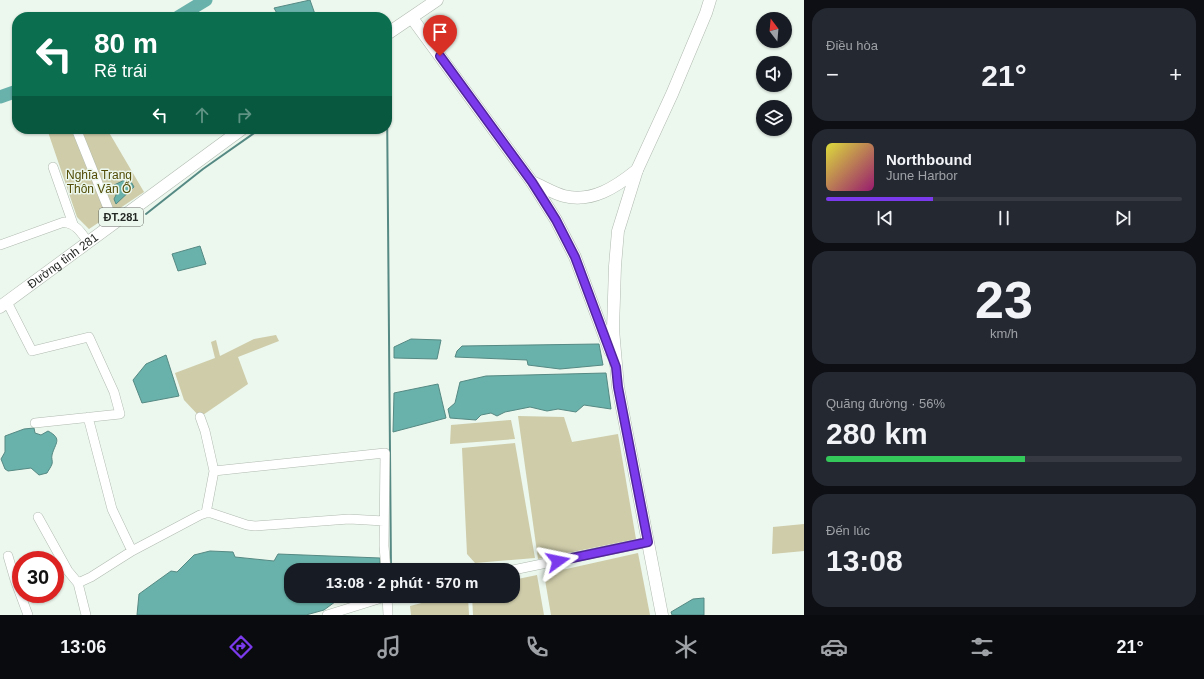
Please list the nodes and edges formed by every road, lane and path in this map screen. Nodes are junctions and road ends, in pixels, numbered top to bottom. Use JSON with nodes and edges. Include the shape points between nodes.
{"nodes":[{"id":1,"x":437,"y":0,"type":"edge"},
{"id":2,"x":710,"y":0,"type":"edge"},
{"id":3,"x":412,"y":18,"type":"junction"},
{"id":4,"x":392,"y":31,"type":"edge"},
{"id":5,"x":78,"y":134,"type":"edge"},
{"id":6,"x":235,"y":134,"type":"edge"},
{"id":7,"x":52,"y":167,"type":"dead end"},
{"id":8,"x":637,"y":170,"type":"junction"},
{"id":9,"x":532,"y":182,"type":"junction"},
{"id":10,"x":114,"y":223,"type":"junction"},
{"id":11,"x":73,"y":224,"type":"junction"},
{"id":12,"x":88,"y":242,"type":"junction"},
{"id":13,"x":0,"y":245,"type":"edge"},
{"id":14,"x":3,"y":305,"type":"edge"},
{"id":15,"x":616,"y":367,"type":"junction"},
{"id":16,"x":88,"y":417,"type":"junction"},
{"id":17,"x":200,"y":417,"type":"dead end"},
{"id":18,"x":35,"y":423,"type":"dead end"},
{"id":19,"x":214,"y":470,"type":"junction"},
{"id":20,"x":206,"y":513,"type":"junction"},
{"id":21,"x":38,"y":517,"type":"dead end"},
{"id":22,"x":384,"y":521,"type":"junction"},
{"id":23,"x":648,"y":542,"type":"junction"},
{"id":24,"x":132,"y":551,"type":"junction"},
{"id":25,"x":8,"y":556,"type":"dead end"},
{"id":26,"x":385,"y":563,"type":"edge"},
{"id":27,"x":520,"y":569,"type":"edge"},
{"id":28,"x":78,"y":583,"type":"junction"},
{"id":29,"x":366,"y":603,"type":"edge"},
{"id":30,"x":388,"y":603,"type":"edge"},
{"id":31,"x":28,"y":615,"type":"edge"},
{"id":32,"x":86,"y":615,"type":"edge"},
{"id":33,"x":327,"y":615,"type":"edge"},
{"id":34,"x":388,"y":615,"type":"edge"},
{"id":35,"x":662,"y":615,"type":"edge"}],
"edges":[{"from":1,"to":3,"type":"main road"},
{"from":2,"to":8,"type":"main road","via":[[672,94]]},
{"from":3,"to":4,"type":"main road"},
{"from":3,"to":9,"type":"main road"},
{"from":5,"to":10,"type":"street"},
{"from":6,"to":10,"type":"main road","name":"Đường tỉnh 281","number":"ĐT.281"},
{"from":7,"to":11,"type":"street"},
{"from":8,"to":9,"type":"main road","via":[[609,190],[580,197],[564,196]]},
{"from":8,"to":15,"type":"main road","via":[[618,231],[613,315]]},
{"from":9,"to":15,"type":"main road","via":[[575,257]]},
{"from":10,"to":12,"type":"main road","name":"Đường tỉnh 281","number":"ĐT.281"},
{"from":11,"to":12,"type":"street"},
{"from":11,"to":13,"type":"street","via":[[64,222],[50,226]]},
{"from":12,"to":14,"type":"main road","name":"Đường tỉnh 281","number":"ĐT.281"},
{"from":14,"to":16,"type":"street","via":[[32,351],[89,337],[114,392],[120,414]]},
{"from":15,"to":23,"type":"main road"},
{"from":16,"to":18,"type":"street"},
{"from":16,"to":24,"type":"street","via":[[112,509]]},
{"from":17,"to":19,"type":"street"},
{"from":19,"to":20,"type":"street"},
{"from":19,"to":22,"type":"street","via":[[385,453]]},
{"from":20,"to":22,"type":"street","via":[[255,526],[349,519]]},
{"from":20,"to":24,"type":"street"},
{"from":21,"to":28,"type":"street","via":[[68,571]]},
{"from":22,"to":26,"type":"street"},
{"from":23,"to":27,"type":"street"},
{"from":23,"to":35,"type":"main road"},
{"from":24,"to":28,"type":"street"},
{"from":25,"to":31,"type":"street"},
{"from":28,"to":32,"type":"street"},
{"from":29,"to":33,"type":"street"},
{"from":30,"to":34,"type":"street"}]}
